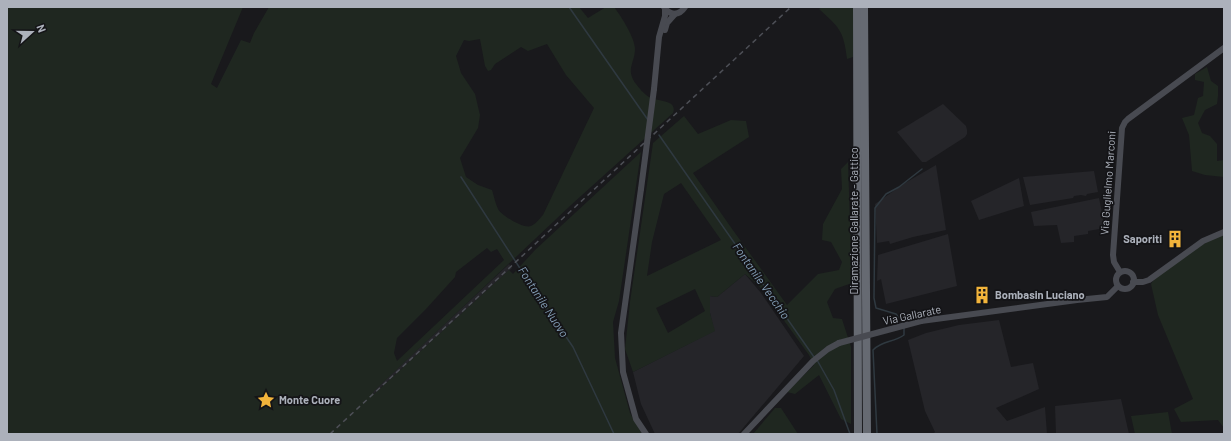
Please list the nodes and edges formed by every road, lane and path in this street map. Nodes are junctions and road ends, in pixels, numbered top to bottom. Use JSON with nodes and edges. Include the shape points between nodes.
{"nodes":[{"id":1,"x":685,"y":7,"type":"edge"},
{"id":2,"x":857,"y":7,"type":"edge"},
{"id":3,"x":864,"y":7,"type":"edge"},
{"id":4,"x":664,"y":8,"type":"edge"},
{"id":5,"x":675,"y":14,"type":"junction"},
{"id":6,"x":1224,"y":48,"type":"edge"},
{"id":7,"x":656,"y":73,"type":"junction"},
{"id":8,"x":1224,"y":232,"type":"edge"},
{"id":9,"x":1120,"y":272,"type":"junction"},
{"id":10,"x":1133,"y":282,"type":"junction"},
{"id":11,"x":1118,"y":286,"type":"junction"},
{"id":12,"x":646,"y":434,"type":"edge"},
{"id":13,"x":744,"y":434,"type":"edge"},
{"id":14,"x":858,"y":434,"type":"edge"},
{"id":15,"x":867,"y":434,"type":"edge"}],
"edges":[{"from":1,"to":5,"type":"street"},
{"from":2,"to":14,"type":"highway","name":"Diramazione Gallarate - Gattico"},
{"from":3,"to":15,"type":"highway","name":"Diramazione Gallarate - Gattico"},
{"from":4,"to":5,"type":"street"},
{"from":4,"to":7,"type":"street","via":[[666,16],[659,37]]},
{"from":5,"to":7,"type":"street","via":[[667,23],[662,37]]},
{"from":6,"to":9,"type":"street","name":"Via Guglielmo Marconi","via":[[1128,119],[1122,128],[1114,255],[1114,262]]},
{"from":7,"to":12,"type":"street","bridge":true,"via":[[621,333],[623,372],[636,419]]},
{"from":8,"to":10,"type":"street","via":[[1203,241],[1150,280]]},
{"from":9,"to":10,"type":"street","via":[[1130,272]]},
{"from":9,"to":11,"type":"street","via":[[1116,279]]},
{"from":10,"to":11,"type":"street","via":[[1128,288]]},
{"from":11,"to":13,"type":"street","name":"Via Gallarate","bridge":true,"via":[[1107,297],[921,321],[839,343],[812,361]]}]}
